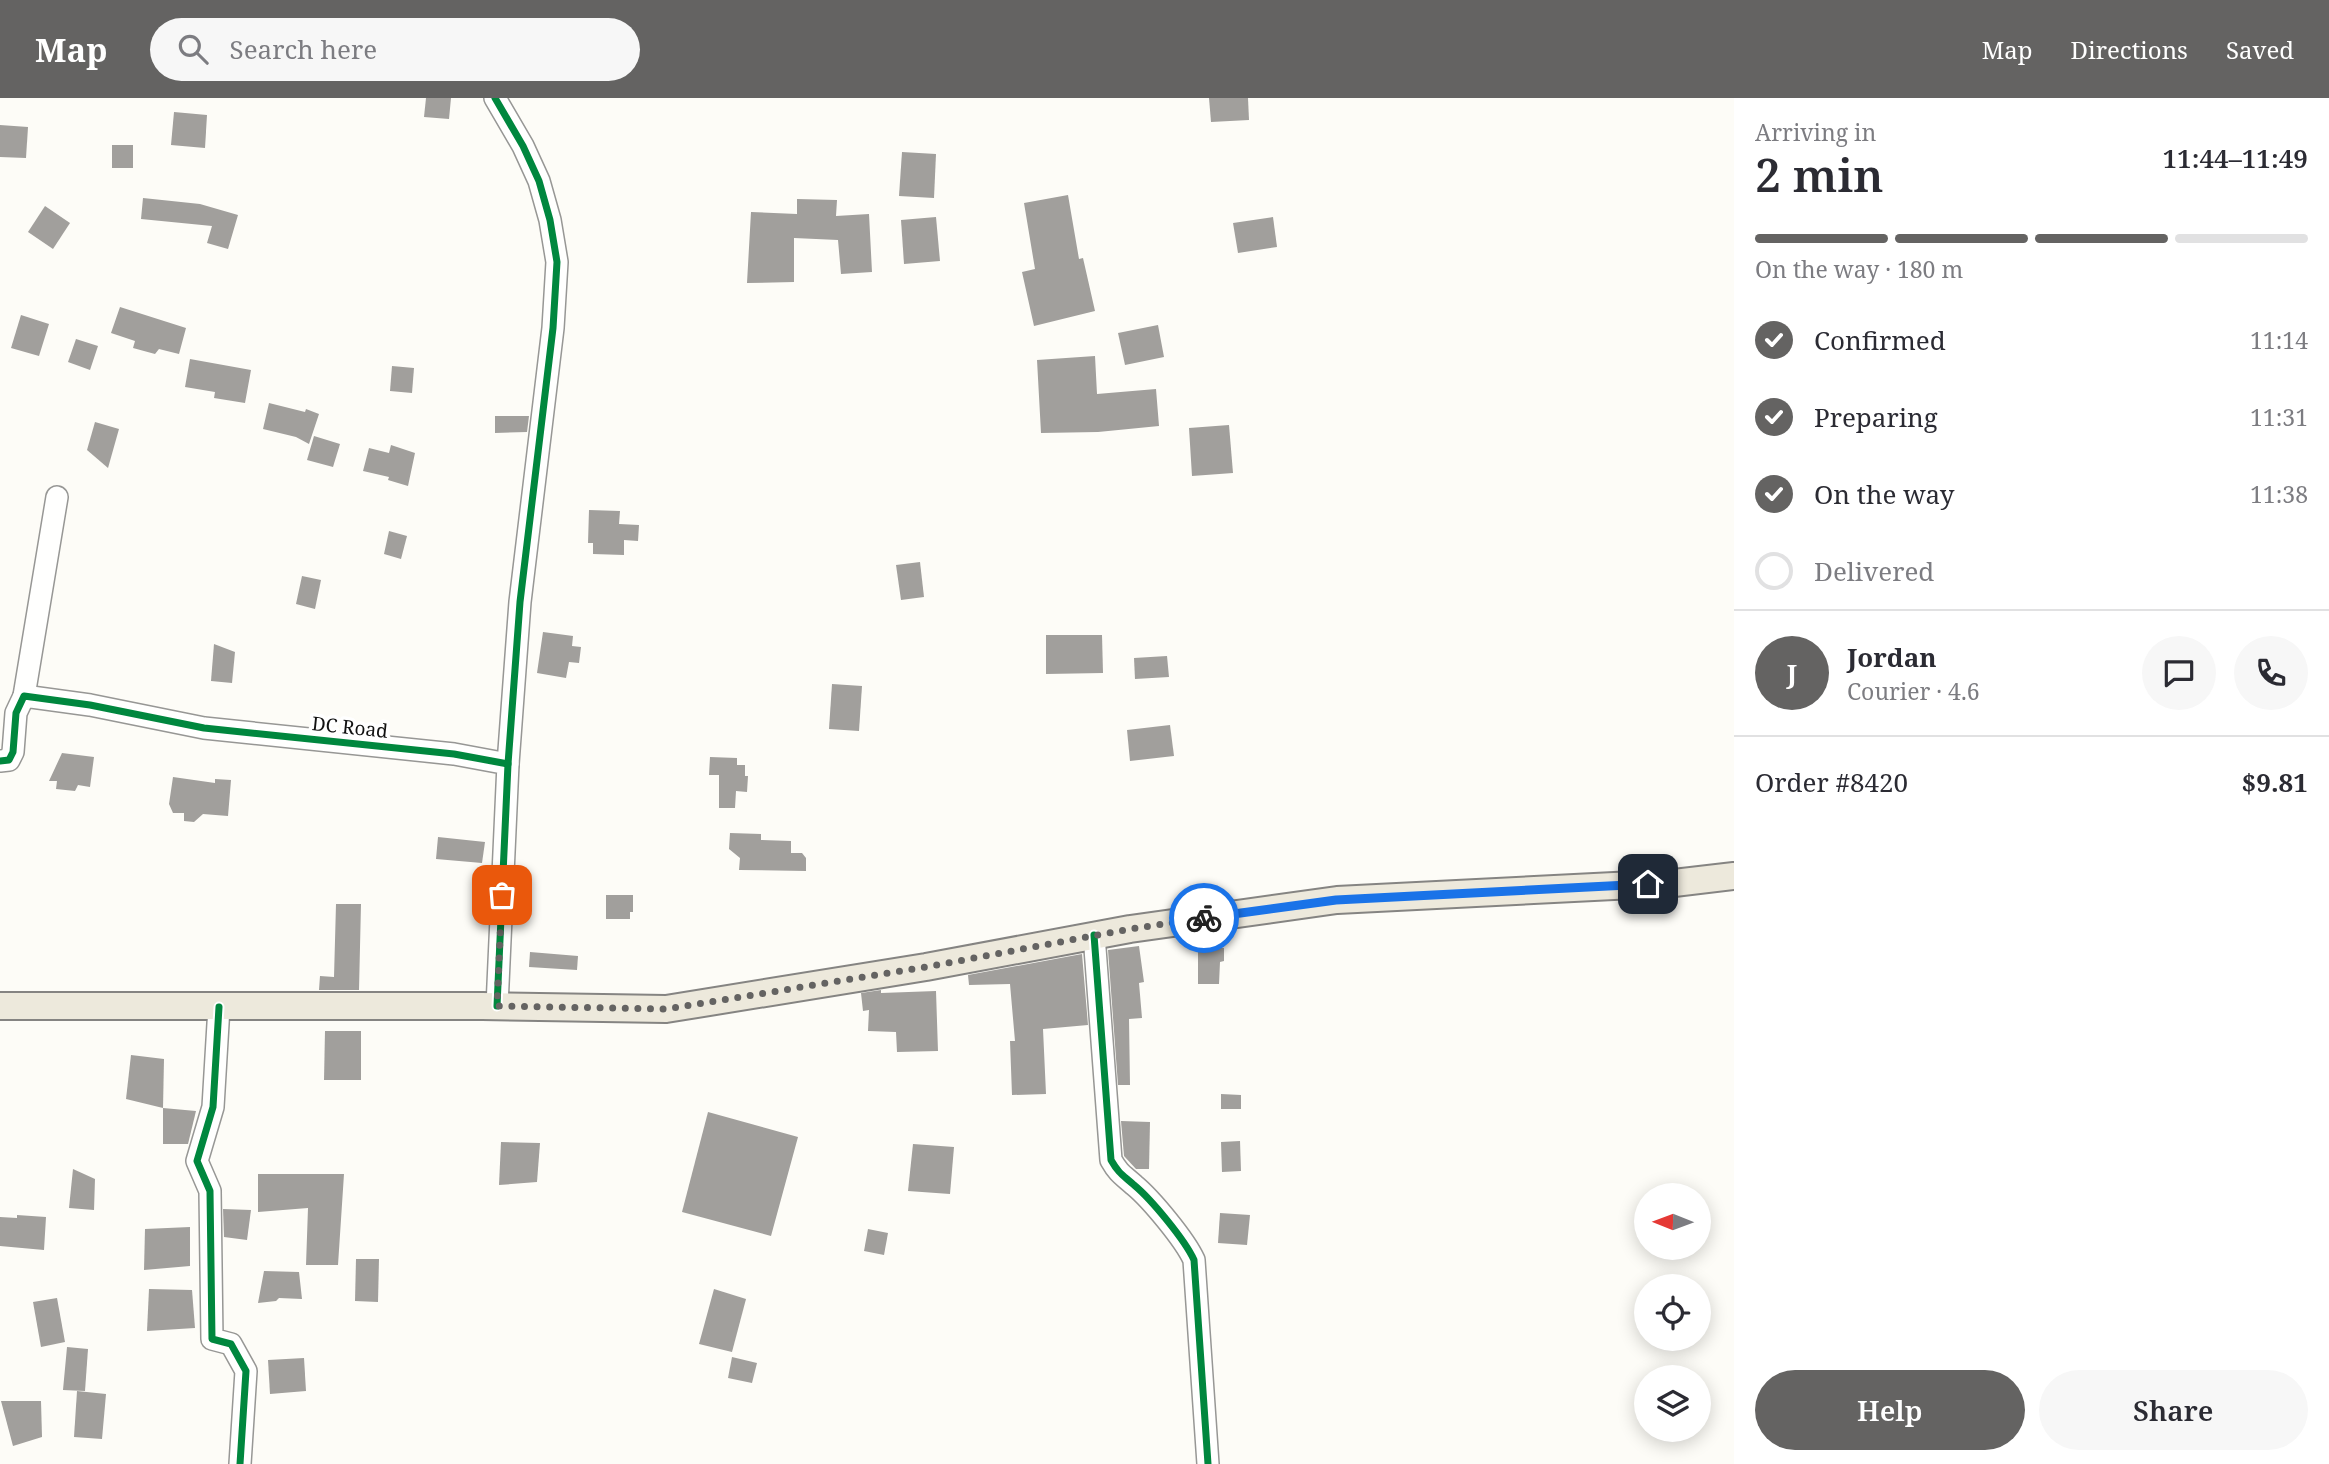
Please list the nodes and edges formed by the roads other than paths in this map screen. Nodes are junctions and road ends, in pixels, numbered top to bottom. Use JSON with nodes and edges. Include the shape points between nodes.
{"nodes":[{"id":1,"x":495,"y":98,"type":"edge"},
{"id":2,"x":57,"y":498,"type":"dead end"},
{"id":3,"x":24,"y":696,"type":"junction"},
{"id":4,"x":0,"y":761,"type":"edge"},
{"id":5,"x":508,"y":764,"type":"junction"},
{"id":6,"x":1734,"y":876,"type":"edge"},
{"id":7,"x":1094,"y":935,"type":"junction"},
{"id":8,"x":0,"y":1006,"type":"edge"},
{"id":9,"x":497,"y":1006,"type":"junction"},
{"id":10,"x":219,"y":1007,"type":"junction"},
{"id":11,"x":240,"y":1464,"type":"edge"},
{"id":12,"x":1208,"y":1464,"type":"edge"}],
"edges":[{"from":1,"to":5,"type":"street","via":[[539,181],[557,262],[552,341],[520,602]]},
{"from":2,"to":3,"type":"street"},
{"from":3,"to":4,"type":"street","via":[[16,713],[13,752],[9,760]]},
{"from":3,"to":5,"type":"street","name":"DC Road","via":[[204,728],[454,754]]},
{"from":5,"to":9,"type":"street"},
{"from":6,"to":7,"type":"main road","via":[[1336,900]]},
{"from":7,"to":9,"type":"main road","via":[[666,1009]]},
{"from":7,"to":12,"type":"street","via":[[1111,1160],[1118,1174],[1135,1185],[1187,1245],[1194,1260]]},
{"from":8,"to":10,"type":"main road"},
{"from":9,"to":10,"type":"main road"},
{"from":10,"to":11,"type":"street","via":[[213,1107],[197,1161],[210,1191],[212,1339],[231,1345],[246,1371]]}]}
